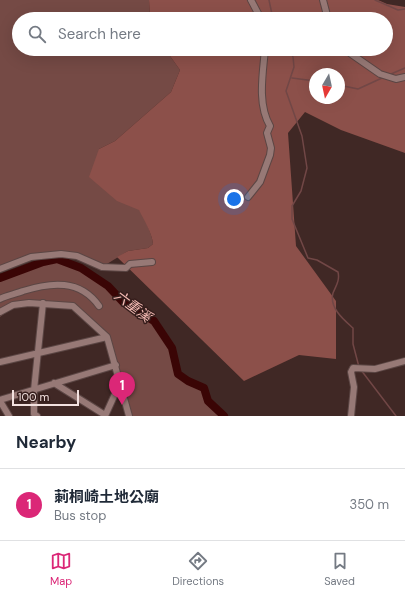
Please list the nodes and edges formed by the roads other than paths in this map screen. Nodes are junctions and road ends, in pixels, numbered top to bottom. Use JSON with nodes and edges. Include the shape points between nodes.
{"nodes":[{"id":1,"x":251,"y":0,"type":"edge"},
{"id":2,"x":323,"y":0,"type":"edge"},
{"id":3,"x":257,"y":12,"type":"edge"},
{"id":4,"x":326,"y":12,"type":"edge"},
{"id":5,"x":264,"y":56,"type":"edge"},
{"id":6,"x":354,"y":56,"type":"edge"},
{"id":7,"x":405,"y":77,"type":"edge"},
{"id":8,"x":248,"y":197,"type":"dead end"},
{"id":9,"x":152,"y":262,"type":"dead end"},
{"id":10,"x":0,"y":269,"type":"edge"},
{"id":11,"x":0,"y":299,"type":"edge"},
{"id":12,"x":43,"y":304,"type":"junction"},
{"id":13,"x":99,"y":306,"type":"dead end"},
{"id":14,"x":0,"y":312,"type":"edge"},
{"id":15,"x":107,"y":337,"type":"junction"},
{"id":16,"x":38,"y":353,"type":"junction"},
{"id":17,"x":405,"y":361,"type":"edge"},
{"id":18,"x":0,"y":362,"type":"edge"},
{"id":19,"x":116,"y":365,"type":"junction"},
{"id":20,"x":120,"y":383,"type":"junction"},
{"id":21,"x":54,"y":384,"type":"junction"},
{"id":22,"x":34,"y":390,"type":"junction"},
{"id":23,"x":0,"y":400,"type":"edge"},
{"id":24,"x":105,"y":415,"type":"edge"},
{"id":25,"x":9,"y":416,"type":"edge"},
{"id":26,"x":37,"y":416,"type":"edge"},
{"id":27,"x":128,"y":416,"type":"edge"},
{"id":28,"x":351,"y":416,"type":"edge"}],
"edges":[{"from":1,"to":3,"type":"street"},
{"from":2,"to":4,"type":"street"},
{"from":5,"to":8,"type":"street","via":[[263,104],[270,126],[267,133],[271,148],[260,182]]},
{"from":6,"to":7,"type":"street","via":[[380,74],[396,79]]},
{"from":9,"to":10,"type":"street","via":[[130,264],[126,268],[102,267],[77,256],[60,254],[31,257]]},
{"from":11,"to":13,"type":"street","via":[[47,284],[64,285],[82,290]]},
{"from":12,"to":14,"type":"street","via":[[13,305]]},
{"from":12,"to":15,"type":"street","via":[[73,306]]},
{"from":12,"to":16,"type":"street"},
{"from":15,"to":16,"type":"street"},
{"from":15,"to":19,"type":"street"},
{"from":16,"to":18,"type":"street"},
{"from":16,"to":22,"type":"street"},
{"from":17,"to":28,"type":"street","via":[[375,369],[354,368],[351,372],[354,387]]},
{"from":19,"to":20,"type":"street"},
{"from":19,"to":21,"type":"street"},
{"from":20,"to":24,"type":"street"},
{"from":20,"to":27,"type":"street"},
{"from":21,"to":22,"type":"street"},
{"from":21,"to":24,"type":"street"},
{"from":22,"to":23,"type":"street"},
{"from":22,"to":26,"type":"street","via":[[34,414]]},
{"from":23,"to":25,"type":"street"}]}
